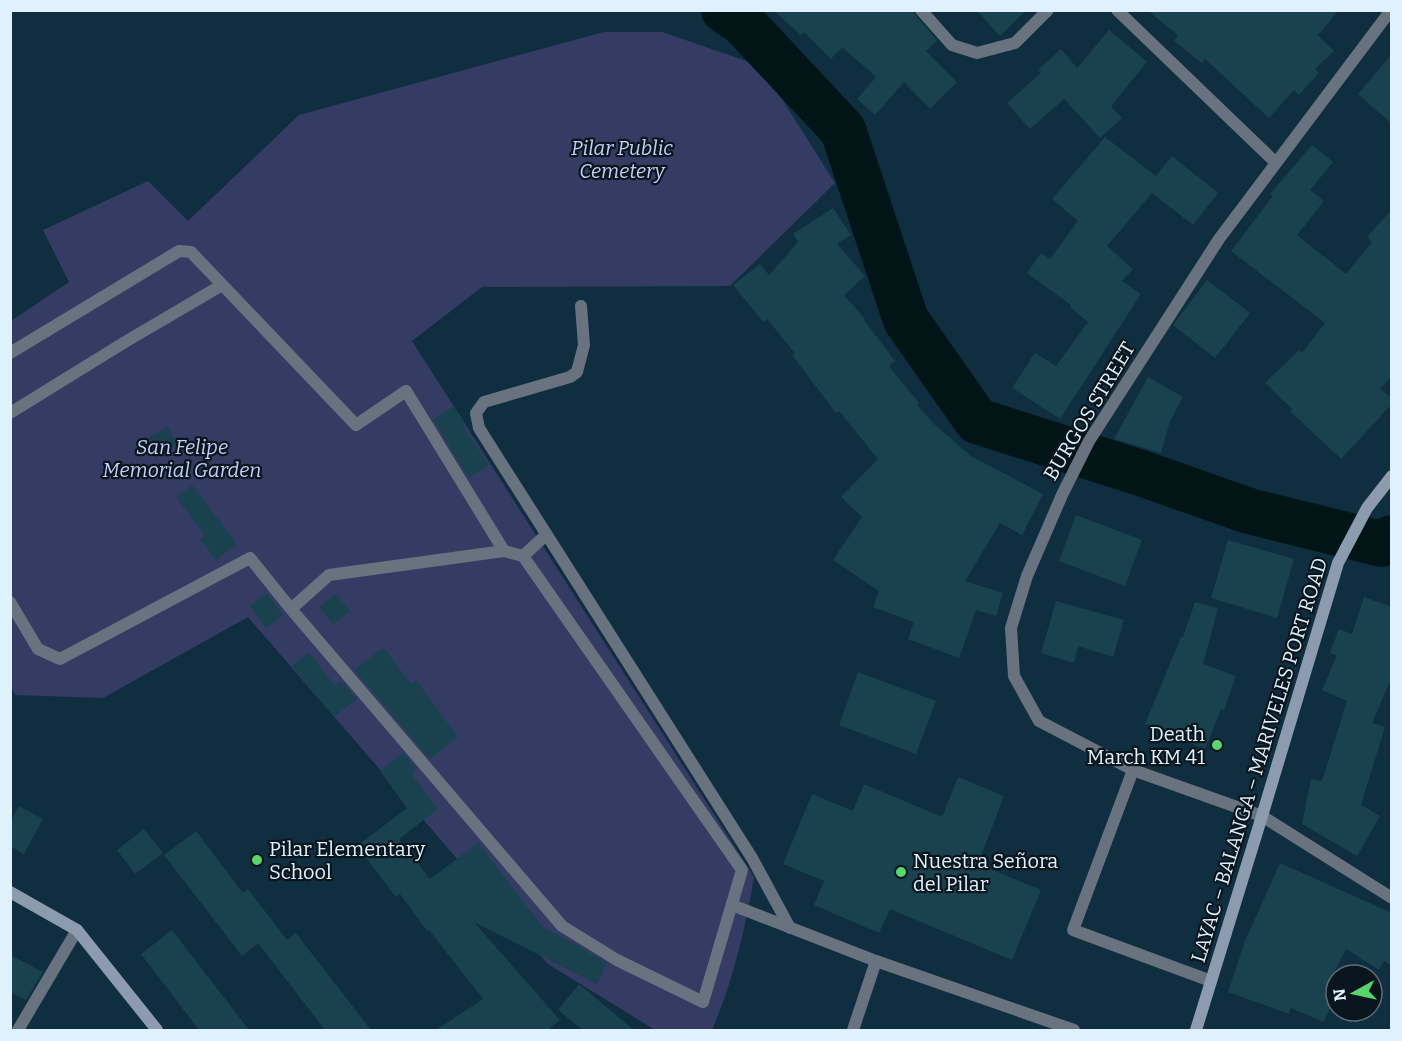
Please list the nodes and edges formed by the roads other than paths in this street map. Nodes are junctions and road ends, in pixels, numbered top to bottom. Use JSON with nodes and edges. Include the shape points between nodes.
{"nodes":[{"id":1,"x":921,"y":10,"type":"edge"},
{"id":2,"x":1048,"y":10,"type":"edge"},
{"id":3,"x":1117,"y":10,"type":"edge"},
{"id":4,"x":1391,"y":10,"type":"edge"},
{"id":5,"x":1276,"y":164,"type":"junction"},
{"id":6,"x":222,"y":285,"type":"junction"},
{"id":7,"x":581,"y":306,"type":"dead end"},
{"id":8,"x":10,"y":353,"type":"edge"},
{"id":9,"x":10,"y":413,"type":"edge"},
{"id":10,"x":1392,"y":476,"type":"edge"},
{"id":11,"x":546,"y":535,"type":"junction"},
{"id":12,"x":504,"y":551,"type":"junction"},
{"id":13,"x":523,"y":556,"type":"junction"},
{"id":14,"x":10,"y":602,"type":"edge"},
{"id":15,"x":291,"y":609,"type":"junction"},
{"id":16,"x":1133,"y":770,"type":"junction"},
{"id":17,"x":1262,"y":816,"type":"junction"},
{"id":18,"x":10,"y":892,"type":"edge"},
{"id":19,"x":1392,"y":898,"type":"edge"},
{"id":20,"x":732,"y":905,"type":"junction"},
{"id":21,"x":790,"y":928,"type":"junction"},
{"id":22,"x":77,"y":930,"type":"junction"},
{"id":23,"x":876,"y":961,"type":"junction"},
{"id":24,"x":1211,"y":981,"type":"junction"},
{"id":25,"x":18,"y":1030,"type":"edge"},
{"id":26,"x":157,"y":1030,"type":"edge"},
{"id":27,"x":853,"y":1030,"type":"edge"},
{"id":28,"x":1074,"y":1030,"type":"edge"},
{"id":29,"x":1196,"y":1030,"type":"edge"}],
"edges":[{"from":1,"to":2,"type":"street","via":[[952,45],[977,53],[1016,43]]},
{"from":3,"to":5,"type":"street"},
{"from":4,"to":5,"type":"street","name":"BURGOS STREET"},
{"from":5,"to":16,"type":"street","name":"BURGOS STREET","via":[[1219,239],[1089,441],[1027,576],[1011,628],[1014,676],[1039,721]]},
{"from":6,"to":8,"type":"street","via":[[191,252],[179,251]]},
{"from":6,"to":9,"type":"street"},
{"from":6,"to":12,"type":"street","via":[[356,425],[406,391]]},
{"from":7,"to":11,"type":"street","via":[[584,345],[578,372],[484,402],[476,413],[479,428]]},
{"from":10,"to":17,"type":"main road","name":"LAYAC – BALANGA – MARIVELES PORT ROAD","via":[[1367,508],[1338,563]]},
{"from":11,"to":13,"type":"street"},
{"from":11,"to":21,"type":"street","via":[[752,858]]},
{"from":12,"to":13,"type":"street"},
{"from":12,"to":15,"type":"street","via":[[329,574]]},
{"from":13,"to":20,"type":"street","via":[[742,870]]},
{"from":14,"to":15,"type":"street","via":[[38,649],[60,659],[250,558]]},
{"from":15,"to":20,"type":"street","via":[[562,926],[617,960],[703,1002]]},
{"from":16,"to":17,"type":"street","name":"BURGOS STREET"},
{"from":16,"to":24,"type":"street","via":[[1072,930]]},
{"from":17,"to":19,"type":"street","name":"BURGOS STREET"},
{"from":17,"to":24,"type":"main road","name":"LAYAC – BALANGA – MARIVELES PORT ROAD"},
{"from":18,"to":22,"type":"main road"},
{"from":20,"to":21,"type":"street"},
{"from":21,"to":23,"type":"street"},
{"from":22,"to":25,"type":"street"},
{"from":22,"to":26,"type":"main road"},
{"from":23,"to":27,"type":"street"},
{"from":23,"to":28,"type":"street"},
{"from":24,"to":29,"type":"main road","name":"LAYAC – BALANGA – MARIVELES PORT ROAD"}]}
